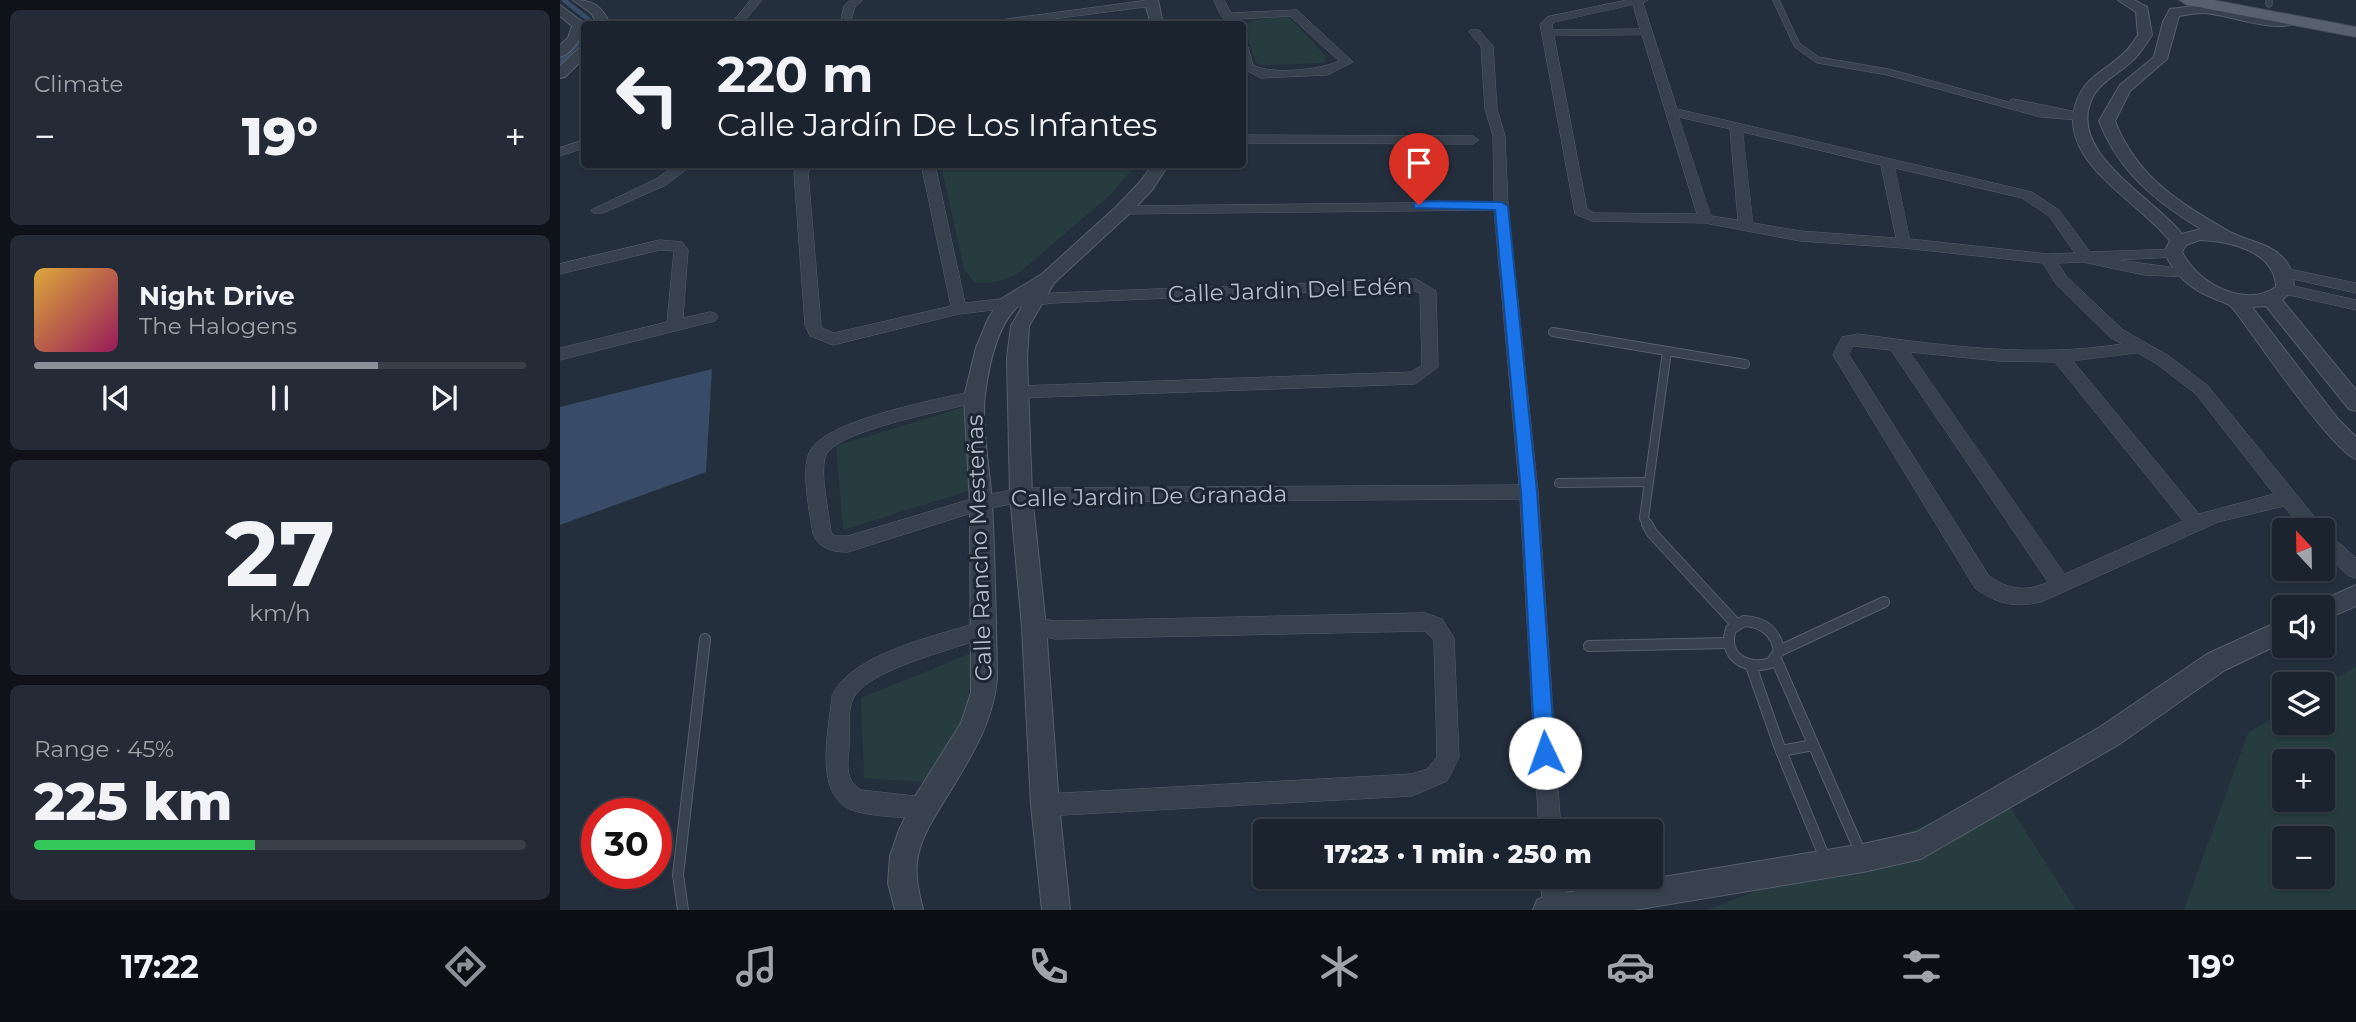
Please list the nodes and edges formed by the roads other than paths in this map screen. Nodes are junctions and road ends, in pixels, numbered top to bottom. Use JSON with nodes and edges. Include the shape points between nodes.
{"nodes":[{"id":1,"x":580,"y":0,"type":"edge"},
{"id":2,"x":757,"y":0,"type":"edge"},
{"id":3,"x":858,"y":0,"type":"edge"},
{"id":4,"x":1220,"y":0,"type":"edge"},
{"id":5,"x":1233,"y":0,"type":"edge"},
{"id":6,"x":1776,"y":0,"type":"edge"},
{"id":7,"x":2125,"y":0,"type":"edge"},
{"id":8,"x":2187,"y":0,"type":"edge"},
{"id":9,"x":2248,"y":0,"type":"edge"},
{"id":10,"x":1152,"y":1,"type":"edge"},
{"id":11,"x":1640,"y":1,"type":"edge"},
{"id":12,"x":2269,"y":2,"type":"edge"},
{"id":13,"x":560,"y":9,"type":"edge"},
{"id":14,"x":2143,"y":13,"type":"junction"},
{"id":15,"x":2170,"y":17,"type":"junction"},
{"id":16,"x":1234,"y":20,"type":"edge"},
{"id":17,"x":2294,"y":20,"type":"junction"},
{"id":18,"x":2356,"y":20,"type":"edge"},
{"id":19,"x":602,"y":21,"type":"edge"},
{"id":20,"x":739,"y":21,"type":"edge"},
{"id":21,"x":846,"y":21,"type":"edge"},
{"id":22,"x":1014,"y":21,"type":"edge"},
{"id":23,"x":1156,"y":21,"type":"edge"},
{"id":24,"x":1475,"y":32,"type":"dead end"},
{"id":25,"x":1647,"y":32,"type":"junction"},
{"id":26,"x":2356,"y":32,"type":"edge"},
{"id":27,"x":1547,"y":33,"type":"junction"},
{"id":28,"x":560,"y":53,"type":"edge"},
{"id":29,"x":581,"y":54,"type":"edge"},
{"id":30,"x":1246,"y":60,"type":"edge"},
{"id":31,"x":560,"y":74,"type":"edge"},
{"id":32,"x":1671,"y":111,"type":"junction"},
{"id":33,"x":2079,"y":117,"type":"junction"},
{"id":34,"x":2106,"y":121,"type":"junction"},
{"id":35,"x":1736,"y":127,"type":"junction"},
{"id":36,"x":1246,"y":139,"type":"edge"},
{"id":37,"x":1473,"y":140,"type":"dead end"},
{"id":38,"x":581,"y":145,"type":"edge"},
{"id":39,"x":560,"y":152,"type":"edge"},
{"id":40,"x":1886,"y":162,"type":"junction"},
{"id":41,"x":681,"y":168,"type":"edge"},
{"id":42,"x":804,"y":168,"type":"edge"},
{"id":43,"x":929,"y":168,"type":"edge"},
{"id":44,"x":1158,"y":168,"type":"edge"},
{"id":45,"x":1501,"y":206,"type":"junction"},
{"id":46,"x":598,"y":210,"type":"dead end"},
{"id":47,"x":1124,"y":210,"type":"junction"},
{"id":48,"x":1705,"y":219,"type":"junction"},
{"id":49,"x":1745,"y":226,"type":"junction"},
{"id":50,"x":2226,"y":236,"type":"junction"},
{"id":51,"x":1905,"y":243,"type":"junction"},
{"id":52,"x":2176,"y":246,"type":"junction"},
{"id":53,"x":2086,"y":258,"type":"junction"},
{"id":54,"x":2048,"y":259,"type":"junction"},
{"id":55,"x":560,"y":269,"type":"edge"},
{"id":56,"x":2185,"y":274,"type":"junction"},
{"id":57,"x":1048,"y":278,"type":"junction"},
{"id":58,"x":2280,"y":287,"type":"junction"},
{"id":59,"x":2356,"y":288,"type":"edge"},
{"id":60,"x":2236,"y":299,"type":"junction"},
{"id":61,"x":1035,"y":300,"type":"junction"},
{"id":62,"x":1007,"y":303,"type":"junction"},
{"id":63,"x":2356,"y":306,"type":"edge"},
{"id":64,"x":959,"y":309,"type":"junction"},
{"id":65,"x":710,"y":317,"type":"dead end"},
{"id":66,"x":675,"y":324,"type":"junction"},
{"id":67,"x":1553,"y":332,"type":"dead end"},
{"id":68,"x":1896,"y":345,"type":"junction"},
{"id":69,"x":2141,"y":347,"type":"junction"},
{"id":70,"x":1667,"y":351,"type":"junction"},
{"id":71,"x":560,"y":354,"type":"edge"},
{"id":72,"x":2060,"y":357,"type":"junction"},
{"id":73,"x":1745,"y":365,"type":"dead end"},
{"id":74,"x":1018,"y":392,"type":"junction"},
{"id":75,"x":974,"y":397,"type":"junction"},
{"id":76,"x":2356,"y":404,"type":"edge"},
{"id":77,"x":2356,"y":451,"type":"edge"},
{"id":78,"x":1648,"y":482,"type":"junction"},
{"id":79,"x":1559,"y":483,"type":"dead end"},
{"id":80,"x":1529,"y":492,"type":"junction"},
{"id":81,"x":1021,"y":495,"type":"junction"},
{"id":82,"x":2287,"y":498,"type":"junction"},
{"id":83,"x":981,"y":503,"type":"junction"},
{"id":84,"x":2304,"y":518,"type":"edge"},
{"id":85,"x":2196,"y":523,"type":"junction"},
{"id":86,"x":2335,"y":551,"type":"edge"},
{"id":87,"x":2356,"y":570,"type":"edge"},
{"id":88,"x":2062,"y":584,"type":"junction"},
{"id":89,"x":2356,"y":595,"type":"edge"},
{"id":90,"x":1884,"y":602,"type":"dead end"},
{"id":91,"x":2335,"y":605,"type":"edge"},
{"id":92,"x":1736,"y":624,"type":"junction"},
{"id":93,"x":1034,"y":627,"type":"junction"},
{"id":94,"x":986,"y":629,"type":"junction"},
{"id":95,"x":2272,"y":636,"type":"edge"},
{"id":96,"x":705,"y":639,"type":"dead end"},
{"id":97,"x":1727,"y":643,"type":"junction"},
{"id":98,"x":1589,"y":646,"type":"dead end"},
{"id":99,"x":1777,"y":655,"type":"junction"},
{"id":100,"x":1751,"y":666,"type":"junction"},
{"id":101,"x":1813,"y":745,"type":"junction"},
{"id":102,"x":1781,"y":751,"type":"junction"},
{"id":103,"x":1045,"y":805,"type":"junction"},
{"id":104,"x":924,"y":808,"type":"junction"},
{"id":105,"x":1549,"y":819,"type":"edge"},
{"id":106,"x":1863,"y":858,"type":"junction"},
{"id":107,"x":1826,"y":862,"type":"junction"},
{"id":108,"x":1552,"y":889,"type":"edge"},
{"id":109,"x":1551,"y":909,"type":"edge"},
{"id":110,"x":683,"y":910,"type":"edge"},
{"id":111,"x":909,"y":910,"type":"edge"},
{"id":112,"x":1056,"y":910,"type":"edge"}],
"edges":[{"from":1,"to":19,"type":"street","via":[[598,12]]},
{"from":2,"to":20,"type":"street"},
{"from":3,"to":21,"type":"street","via":[[850,6]]},
{"from":4,"to":16,"type":"street"},
{"from":5,"to":16,"type":"street"},
{"from":6,"to":33,"type":"lane","via":[[1797,45],[1818,61],[1888,72],[2023,110]]},
{"from":7,"to":14,"type":"street"},
{"from":8,"to":17,"type":"main road"},
{"from":9,"to":12,"type":"main road"},
{"from":10,"to":22,"type":"street"},
{"from":10,"to":23,"type":"street"},
{"from":11,"to":25,"type":"street"},
{"from":11,"to":27,"type":"street","via":[[1551,19]]},
{"from":12,"to":18,"type":"main road"},
{"from":13,"to":28,"type":"street","via":[[579,25],[574,39]]},
{"from":14,"to":15,"type":"street"},
{"from":14,"to":33,"type":"street","via":[[2145,35],[2131,55],[2088,92]]},
{"from":15,"to":17,"type":"street","via":[[2183,9],[2203,9],[2263,21]]},
{"from":15,"to":34,"type":"street","via":[[2160,59],[2130,82]]},
{"from":16,"to":30,"type":"street","via":[[1293,12],[1347,62],[1327,71],[1261,74],[1248,67]]},
{"from":17,"to":26,"type":"main road"},
{"from":24,"to":45,"type":"street","via":[[1487,46],[1491,108],[1499,136]]},
{"from":25,"to":27,"type":"street"},
{"from":25,"to":32,"type":"street"},
{"from":27,"to":48,"type":"street","via":[[1580,211],[1610,219]]},
{"from":29,"to":31,"type":"street"},
{"from":32,"to":35,"type":"street"},
{"from":32,"to":48,"type":"street"},
{"from":33,"to":34,"type":"street"},
{"from":33,"to":52,"type":"street","via":[[2101,169],[2166,224]]},
{"from":34,"to":50,"type":"street","via":[[2122,158],[2140,178],[2170,204]]},
{"from":35,"to":40,"type":"street"},
{"from":35,"to":49,"type":"street"},
{"from":36,"to":37,"type":"street"},
{"from":38,"to":39,"type":"street"},
{"from":40,"to":51,"type":"street"},
{"from":40,"to":53,"type":"street","via":[[2045,203],[2062,219]]},
{"from":41,"to":46,"type":"street"},
{"from":42,"to":64,"type":"street","via":[[801,173],[816,332],[833,339]]},
{"from":43,"to":64,"type":"street"},
{"from":44,"to":47,"type":"street","name":"Calle Rancho Mesteñas"},
{"from":45,"to":47,"type":"street"},
{"from":45,"to":80,"type":"street"},
{"from":47,"to":57,"type":"street","name":"Calle Rancho Mesteñas"},
{"from":48,"to":49,"type":"street"},
{"from":49,"to":51,"type":"street","via":[[1800,236]]},
{"from":50,"to":52,"type":"street","via":[[2198,234]]},
{"from":50,"to":58,"type":"street","via":[[2262,251]]},
{"from":51,"to":54,"type":"street"},
{"from":52,"to":53,"type":"street"},
{"from":52,"to":56,"type":"street","via":[[2176,262]]},
{"from":53,"to":54,"type":"street"},
{"from":53,"to":56,"type":"street"},
{"from":54,"to":69,"type":"street","via":[[2061,281],[2094,313]]},
{"from":55,"to":66,"type":"street","via":[[677,245],[681,250]]},
{"from":56,"to":60,"type":"street"},
{"from":57,"to":61,"type":"street","name":"Calle Rancho Mesteñas"},
{"from":57,"to":62,"type":"street","name":"Calle Rancho Mesteñas"},
{"from":58,"to":59,"type":"street"},
{"from":58,"to":60,"type":"street","via":[[2255,301]]},
{"from":58,"to":63,"type":"street"},
{"from":58,"to":76,"type":"street"},
{"from":60,"to":77,"type":"street"},
{"from":61,"to":62,"type":"street"},
{"from":61,"to":74,"type":"street","name":"Calle Rancho Mesteñas","via":[[1020,326]]},
{"from":61,"to":74,"type":"street","name":"Calle Jardin Del Edén","via":[[1416,284],[1425,287],[1429,297],[1430,367],[1409,379]]},
{"from":62,"to":64,"type":"street"},
{"from":62,"to":75,"type":"street","name":"Calle Rancho Mesteñas","via":[[986,348]]},
{"from":65,"to":66,"type":"street"},
{"from":66,"to":71,"type":"street"},
{"from":67,"to":70,"type":"lane"},
{"from":68,"to":72,"type":"street","via":[[1964,354]]},
{"from":68,"to":88,"type":"street"},
{"from":68,"to":88,"type":"street","via":[[1848,341],[1841,355],[1982,582],[1998,594],[2018,599]]},
{"from":69,"to":72,"type":"street"},
{"from":69,"to":82,"type":"street","via":[[2202,390]]},
{"from":70,"to":73,"type":"lane"},
{"from":70,"to":78,"type":"lane"},
{"from":72,"to":85,"type":"street"},
{"from":74,"to":81,"type":"street","name":"Calle Rancho Mesteñas"},
{"from":75,"to":83,"type":"street","name":"Calle Rancho Mesteñas"},
{"from":75,"to":83,"type":"street","name":"Calle Jardin De Granada","via":[[846,430],[825,441],[816,455],[822,534],[829,543],[848,544]]},
{"from":78,"to":79,"type":"lane"},
{"from":78,"to":92,"type":"lane","via":[[1644,510],[1652,533]]},
{"from":80,"to":81,"type":"street","name":"Calle Jardin De Granada"},
{"from":80,"to":105,"type":"street"},
{"from":81,"to":83,"type":"street","name":"Calle Jardin De Granada"},
{"from":81,"to":93,"type":"street","name":"Calle Rancho Mesteñas"},
{"from":82,"to":84,"type":"street"},
{"from":82,"to":85,"type":"street"},
{"from":83,"to":94,"type":"street","name":"Calle Rancho Mesteñas"},
{"from":85,"to":88,"type":"street"},
{"from":86,"to":87,"type":"street"},
{"from":89,"to":91,"type":"street"},
{"from":90,"to":99,"type":"lane"},
{"from":92,"to":97,"type":"lane"},
{"from":92,"to":99,"type":"lane","via":[[1762,624],[1775,636]]},
{"from":93,"to":103,"type":"street","name":"Calle Rancho Mesteñas"},
{"from":93,"to":103,"type":"street","via":[[1425,622],[1435,625],[1444,638],[1448,757],[1438,775],[1427,781]]},
{"from":94,"to":104,"type":"street","name":"Calle Rancho Mesteñas","via":[[981,707]]},
{"from":94,"to":104,"type":"street","via":[[875,666],[842,696],[836,775],[846,794],[858,801]]},
{"from":95,"to":106,"type":"street","via":[[2216,662],[2109,736],[1921,845]]},
{"from":96,"to":110,"type":"lane","via":[[678,875]]},
{"from":97,"to":98,"type":"lane"},
{"from":97,"to":100,"type":"lane","via":[[1735,658]]},
{"from":99,"to":100,"type":"lane","via":[[1765,666]]},
{"from":99,"to":101,"type":"lane"},
{"from":100,"to":102,"type":"lane"},
{"from":101,"to":102,"type":"lane"},
{"from":101,"to":106,"type":"lane"},
{"from":102,"to":107,"type":"lane"},
{"from":103,"to":112,"type":"street","name":"Calle Rancho Mesteñas"},
{"from":104,"to":111,"type":"street","name":"Calle Rancho Mesteñas","via":[[904,860],[904,898]]},
{"from":106,"to":107,"type":"street"},
{"from":107,"to":109,"type":"street"},
{"from":108,"to":109,"type":"street"}]}
